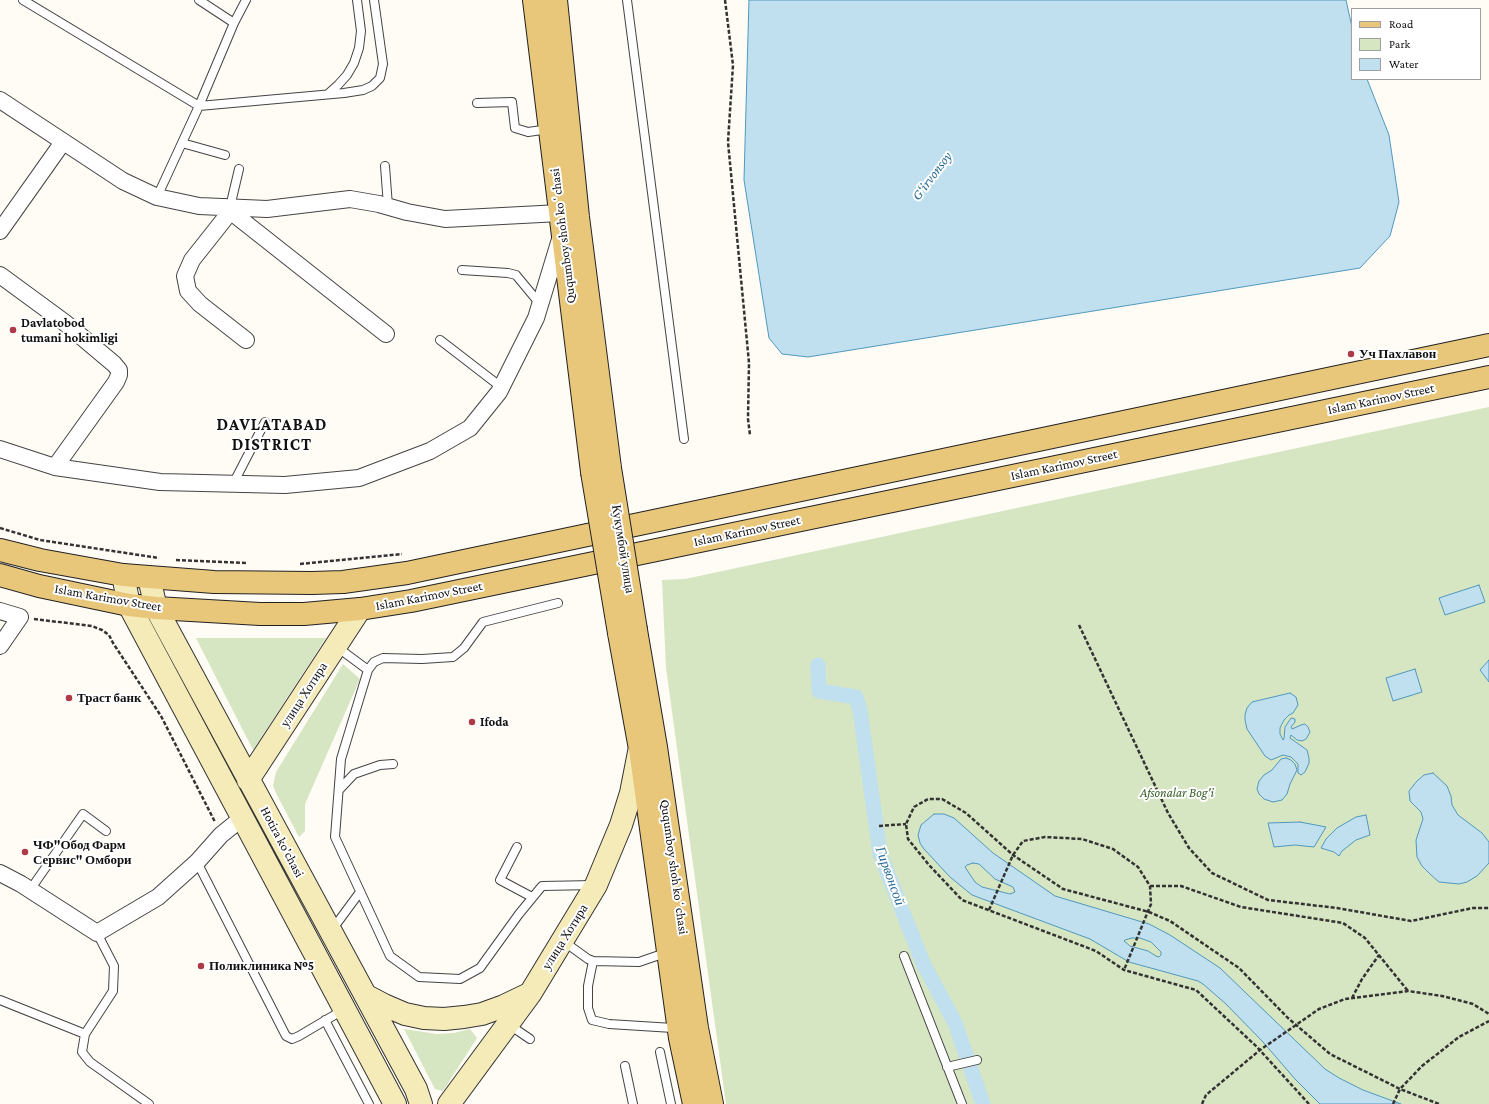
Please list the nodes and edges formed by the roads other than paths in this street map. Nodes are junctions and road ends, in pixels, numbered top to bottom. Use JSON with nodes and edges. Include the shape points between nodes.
{"nodes":[{"id":1,"x":23,"y":0,"type":"edge"},
{"id":2,"x":199,"y":0,"type":"edge"},
{"id":3,"x":246,"y":0,"type":"edge"},
{"id":4,"x":357,"y":0,"type":"edge"},
{"id":5,"x":374,"y":0,"type":"edge"},
{"id":6,"x":534,"y":0,"type":"edge"},
{"id":7,"x":556,"y":0,"type":"edge"},
{"id":8,"x":627,"y":0,"type":"edge"},
{"id":9,"x":234,"y":23,"type":"junction"},
{"id":10,"x":327,"y":95,"type":"junction"},
{"id":11,"x":0,"y":100,"type":"edge"},
{"id":12,"x":477,"y":103,"type":"dead end"},
{"id":13,"x":199,"y":106,"type":"junction"},
{"id":14,"x":550,"y":128,"type":"junction"},
{"id":15,"x":63,"y":142,"type":"junction"},
{"id":16,"x":182,"y":143,"type":"junction"},
{"id":17,"x":225,"y":156,"type":"dead end"},
{"id":18,"x":385,"y":166,"type":"dead end"},
{"id":19,"x":239,"y":168,"type":"dead end"},
{"id":20,"x":157,"y":198,"type":"junction"},
{"id":21,"x":388,"y":206,"type":"junction"},
{"id":22,"x":228,"y":209,"type":"junction"},
{"id":23,"x":561,"y":222,"type":"junction"},
{"id":24,"x":1,"y":229,"type":"edge"},
{"id":25,"x":462,"y":270,"type":"dead end"},
{"id":26,"x":0,"y":275,"type":"edge"},
{"id":27,"x":540,"y":304,"type":"junction"},
{"id":28,"x":386,"y":334,"type":"dead end"},
{"id":29,"x":246,"y":340,"type":"dead end"},
{"id":30,"x":440,"y":340,"type":"dead end"},
{"id":31,"x":1489,"y":345,"type":"edge"},
{"id":32,"x":1489,"y":377,"type":"edge"},
{"id":33,"x":501,"y":387,"type":"junction"},
{"id":34,"x":265,"y":422,"type":"dead end"},
{"id":35,"x":684,"y":440,"type":"dead end"},
{"id":36,"x":0,"y":449,"type":"edge"},
{"id":37,"x":55,"y":467,"type":"junction"},
{"id":38,"x":601,"y":470,"type":"junction"},
{"id":39,"x":233,"y":484,"type":"junction"},
{"id":40,"x":0,"y":550,"type":"edge"},
{"id":41,"x":0,"y":575,"type":"edge"},
{"id":42,"x":123,"y":575,"type":"junction"},
{"id":43,"x":149,"y":578,"type":"junction"},
{"id":44,"x":558,"y":603,"type":"dead end"},
{"id":45,"x":129,"y":604,"type":"junction"},
{"id":46,"x":156,"y":608,"type":"junction"},
{"id":47,"x":360,"y":610,"type":"junction"},
{"id":48,"x":0,"y":611,"type":"edge"},
{"id":49,"x":628,"y":632,"type":"junction"},
{"id":50,"x":0,"y":646,"type":"edge"},
{"id":51,"x":336,"y":646,"type":"junction"},
{"id":52,"x":368,"y":670,"type":"junction"},
{"id":53,"x":640,"y":749,"type":"junction"},
{"id":54,"x":393,"y":764,"type":"dead end"},
{"id":55,"x":248,"y":780,"type":"junction"},
{"id":56,"x":339,"y":790,"type":"junction"},
{"id":57,"x":242,"y":818,"type":"junction"},
{"id":58,"x":106,"y":832,"type":"dead end"},
{"id":59,"x":517,"y":847,"type":"dead end"},
{"id":60,"x":197,"y":862,"type":"junction"},
{"id":61,"x":0,"y":873,"type":"edge"},
{"id":62,"x":596,"y":885,"type":"junction"},
{"id":63,"x":30,"y":890,"type":"junction"},
{"id":64,"x":360,"y":892,"type":"junction"},
{"id":65,"x":532,"y":897,"type":"junction"},
{"id":66,"x":331,"y":932,"type":"junction"},
{"id":67,"x":97,"y":933,"type":"junction"},
{"id":68,"x":562,"y":941,"type":"junction"},
{"id":69,"x":668,"y":952,"type":"junction"},
{"id":70,"x":904,"y":956,"type":"dead end"},
{"id":71,"x":593,"y":961,"type":"junction"},
{"id":72,"x":530,"y":994,"type":"junction"},
{"id":73,"x":365,"y":995,"type":"junction"},
{"id":74,"x":0,"y":1000,"type":"edge"},
{"id":75,"x":344,"y":1009,"type":"junction"},
{"id":76,"x":325,"y":1020,"type":"junction"},
{"id":77,"x":508,"y":1024,"type":"junction"},
{"id":78,"x":679,"y":1030,"type":"junction"},
{"id":79,"x":85,"y":1034,"type":"junction"},
{"id":80,"x":530,"y":1039,"type":"dead end"},
{"id":81,"x":660,"y":1052,"type":"dead end"},
{"id":82,"x":977,"y":1060,"type":"dead end"},
{"id":83,"x":625,"y":1066,"type":"dead end"},
{"id":84,"x":947,"y":1067,"type":"junction"},
{"id":85,"x":150,"y":1104,"type":"edge"},
{"id":86,"x":369,"y":1104,"type":"edge"},
{"id":87,"x":395,"y":1104,"type":"edge"},
{"id":88,"x":421,"y":1104,"type":"edge"},
{"id":89,"x":449,"y":1104,"type":"edge"},
{"id":90,"x":633,"y":1104,"type":"edge"},
{"id":91,"x":671,"y":1104,"type":"edge"},
{"id":92,"x":694,"y":1104,"type":"edge"},
{"id":93,"x":712,"y":1104,"type":"edge"},
{"id":94,"x":962,"y":1104,"type":"edge"}],
"edges":[{"from":1,"to":13,"type":"lane"},
{"from":2,"to":9,"type":"lane"},
{"from":3,"to":9,"type":"lane"},
{"from":4,"to":10,"type":"lane","via":[[361,31],[359,48],[347,74]]},
{"from":5,"to":10,"type":"lane","via":[[383,64],[380,78],[363,90]]},
{"from":6,"to":14,"type":"main road","name":"Ququmboy shoh koʻchasi"},
{"from":7,"to":38,"type":"main road","name":"Ququmboy shoh koʻchasi"},
{"from":8,"to":35,"type":"lane"},
{"from":9,"to":13,"type":"lane"},
{"from":10,"to":13,"type":"lane"},
{"from":11,"to":15,"type":"street"},
{"from":12,"to":14,"type":"lane","via":[[512,102],[515,128],[528,132]]},
{"from":13,"to":16,"type":"lane"},
{"from":14,"to":23,"type":"main road","name":"Ququmboy shoh koʻchasi"},
{"from":15,"to":20,"type":"street","via":[[123,181]]},
{"from":15,"to":24,"type":"street"},
{"from":16,"to":17,"type":"lane"},
{"from":16,"to":20,"type":"lane"},
{"from":18,"to":21,"type":"lane"},
{"from":19,"to":22,"type":"lane"},
{"from":20,"to":22,"type":"street"},
{"from":21,"to":22,"type":"street","via":[[350,199],[267,209]]},
{"from":21,"to":23,"type":"street","via":[[445,219]]},
{"from":22,"to":28,"type":"street"},
{"from":22,"to":29,"type":"street","via":[[192,260],[185,276],[188,291],[200,304]]},
{"from":23,"to":27,"type":"street"},
{"from":23,"to":38,"type":"main road","name":"Ququmboy shoh koʻchasi"},
{"from":25,"to":27,"type":"lane","via":[[516,275]]},
{"from":26,"to":37,"type":"street","via":[[64,322],[119,370],[116,382]]},
{"from":27,"to":33,"type":"street","via":[[536,318]]},
{"from":30,"to":33,"type":"lane"},
{"from":31,"to":43,"type":"main road","name":"Islam Karimov Street","via":[[1353,366],[407,573],[343,582],[312,583],[214,582]]},
{"from":32,"to":47,"type":"main road","name":"Islam Karimov Street"},
{"from":33,"to":39,"type":"street","via":[[470,428],[430,451],[359,478],[285,485]]},
{"from":34,"to":39,"type":"lane"},
{"from":36,"to":37,"type":"street"},
{"from":37,"to":39,"type":"street","via":[[160,482]]},
{"from":38,"to":49,"type":"main road","name":"Кукумбой улица","bridge":true},
{"from":40,"to":42,"type":"main road","name":"Islam Karimov Street"},
{"from":41,"to":45,"type":"main road","name":"Islam Karimov Street","via":[[39,586]]},
{"from":42,"to":43,"type":"main road","name":"Islam Karimov Street"},
{"from":42,"to":45,"type":"main road","name":"Hotira ko'chasi"},
{"from":43,"to":46,"type":"main road","name":"Hotira ko'chasi"},
{"from":44,"to":52,"type":"lane","via":[[483,622],[464,648],[453,657],[382,658],[374,662]]},
{"from":45,"to":46,"type":"main road","name":"Islam Karimov Street"},
{"from":45,"to":57,"type":"main road","name":"Hotira ko'chasi"},
{"from":46,"to":47,"type":"main road","name":"Islam Karimov Street","via":[[260,614]]},
{"from":46,"to":55,"type":"main road","name":"Hotira ko'chasi"},
{"from":47,"to":51,"type":"main road","name":"улица Хотира"},
{"from":48,"to":50,"type":"street","via":[[20,617]]},
{"from":49,"to":53,"type":"main road","name":"Ququmboy shoh koʻchasi"},
{"from":49,"to":93,"type":"main road","name":"Ququmboy shoh koʻchasi","via":[[657,755],[697,1028]]},
{"from":51,"to":52,"type":"lane"},
{"from":51,"to":55,"type":"main road","name":"улица Хотира"},
{"from":52,"to":56,"type":"lane","via":[[341,759]]},
{"from":53,"to":62,"type":"main road","name":"улица Хотира","via":[[621,825]]},
{"from":53,"to":69,"type":"main road","name":"Ququmboy shoh koʻchasi"},
{"from":54,"to":56,"type":"lane","via":[[380,765],[354,774]]},
{"from":55,"to":66,"type":"main road","name":"Hotira ko'chasi"},
{"from":56,"to":64,"type":"lane","via":[[335,837]]},
{"from":57,"to":60,"type":"street","via":[[221,835]]},
{"from":57,"to":75,"type":"main road","name":"Hotira ko'chasi"},
{"from":58,"to":63,"type":"lane","via":[[83,814]]},
{"from":59,"to":65,"type":"lane","via":[[500,880]]},
{"from":60,"to":67,"type":"street","via":[[158,897]]},
{"from":60,"to":76,"type":"lane","via":[[286,1036],[292,1039]]},
{"from":61,"to":63,"type":"street"},
{"from":62,"to":65,"type":"lane","via":[[542,886]]},
{"from":62,"to":68,"type":"main road","name":"улица Хотира"},
{"from":63,"to":67,"type":"street"},
{"from":64,"to":65,"type":"lane","via":[[390,956],[419,977],[460,979],[480,968]]},
{"from":64,"to":66,"type":"lane"},
{"from":66,"to":73,"type":"main road","name":"Hotira ko'chasi"},
{"from":67,"to":79,"type":"lane","via":[[114,966],[113,991]]},
{"from":68,"to":71,"type":"lane"},
{"from":68,"to":72,"type":"main road","name":"улица Хотира"},
{"from":69,"to":71,"type":"lane","via":[[639,962]]},
{"from":69,"to":78,"type":"main road","name":"Ququmboy shoh koʻchasi"},
{"from":70,"to":84,"type":"lane"},
{"from":71,"to":78,"type":"lane","via":[[588,986],[588,1008],[592,1020],[608,1024]]},
{"from":72,"to":73,"type":"main road","via":[[482,1014],[444,1019],[405,1014]]},
{"from":72,"to":77,"type":"main road","name":"улица Хотира"},
{"from":73,"to":88,"type":"main road","name":"Hotira ko'chasi","via":[[416,1089]]},
{"from":74,"to":79,"type":"lane"},
{"from":75,"to":76,"type":"lane"},
{"from":75,"to":87,"type":"main road","name":"Hotira ko'chasi"},
{"from":76,"to":86,"type":"lane"},
{"from":77,"to":80,"type":"lane"},
{"from":77,"to":89,"type":"main road","name":"улица Хотира"},
{"from":78,"to":92,"type":"main road","name":"Ququmboy shoh koʻchasi"},
{"from":79,"to":85,"type":"lane","via":[[82,1052],[90,1062]]},
{"from":81,"to":91,"type":"lane"},
{"from":82,"to":84,"type":"lane"},
{"from":83,"to":90,"type":"lane"},
{"from":84,"to":94,"type":"lane"}]}
